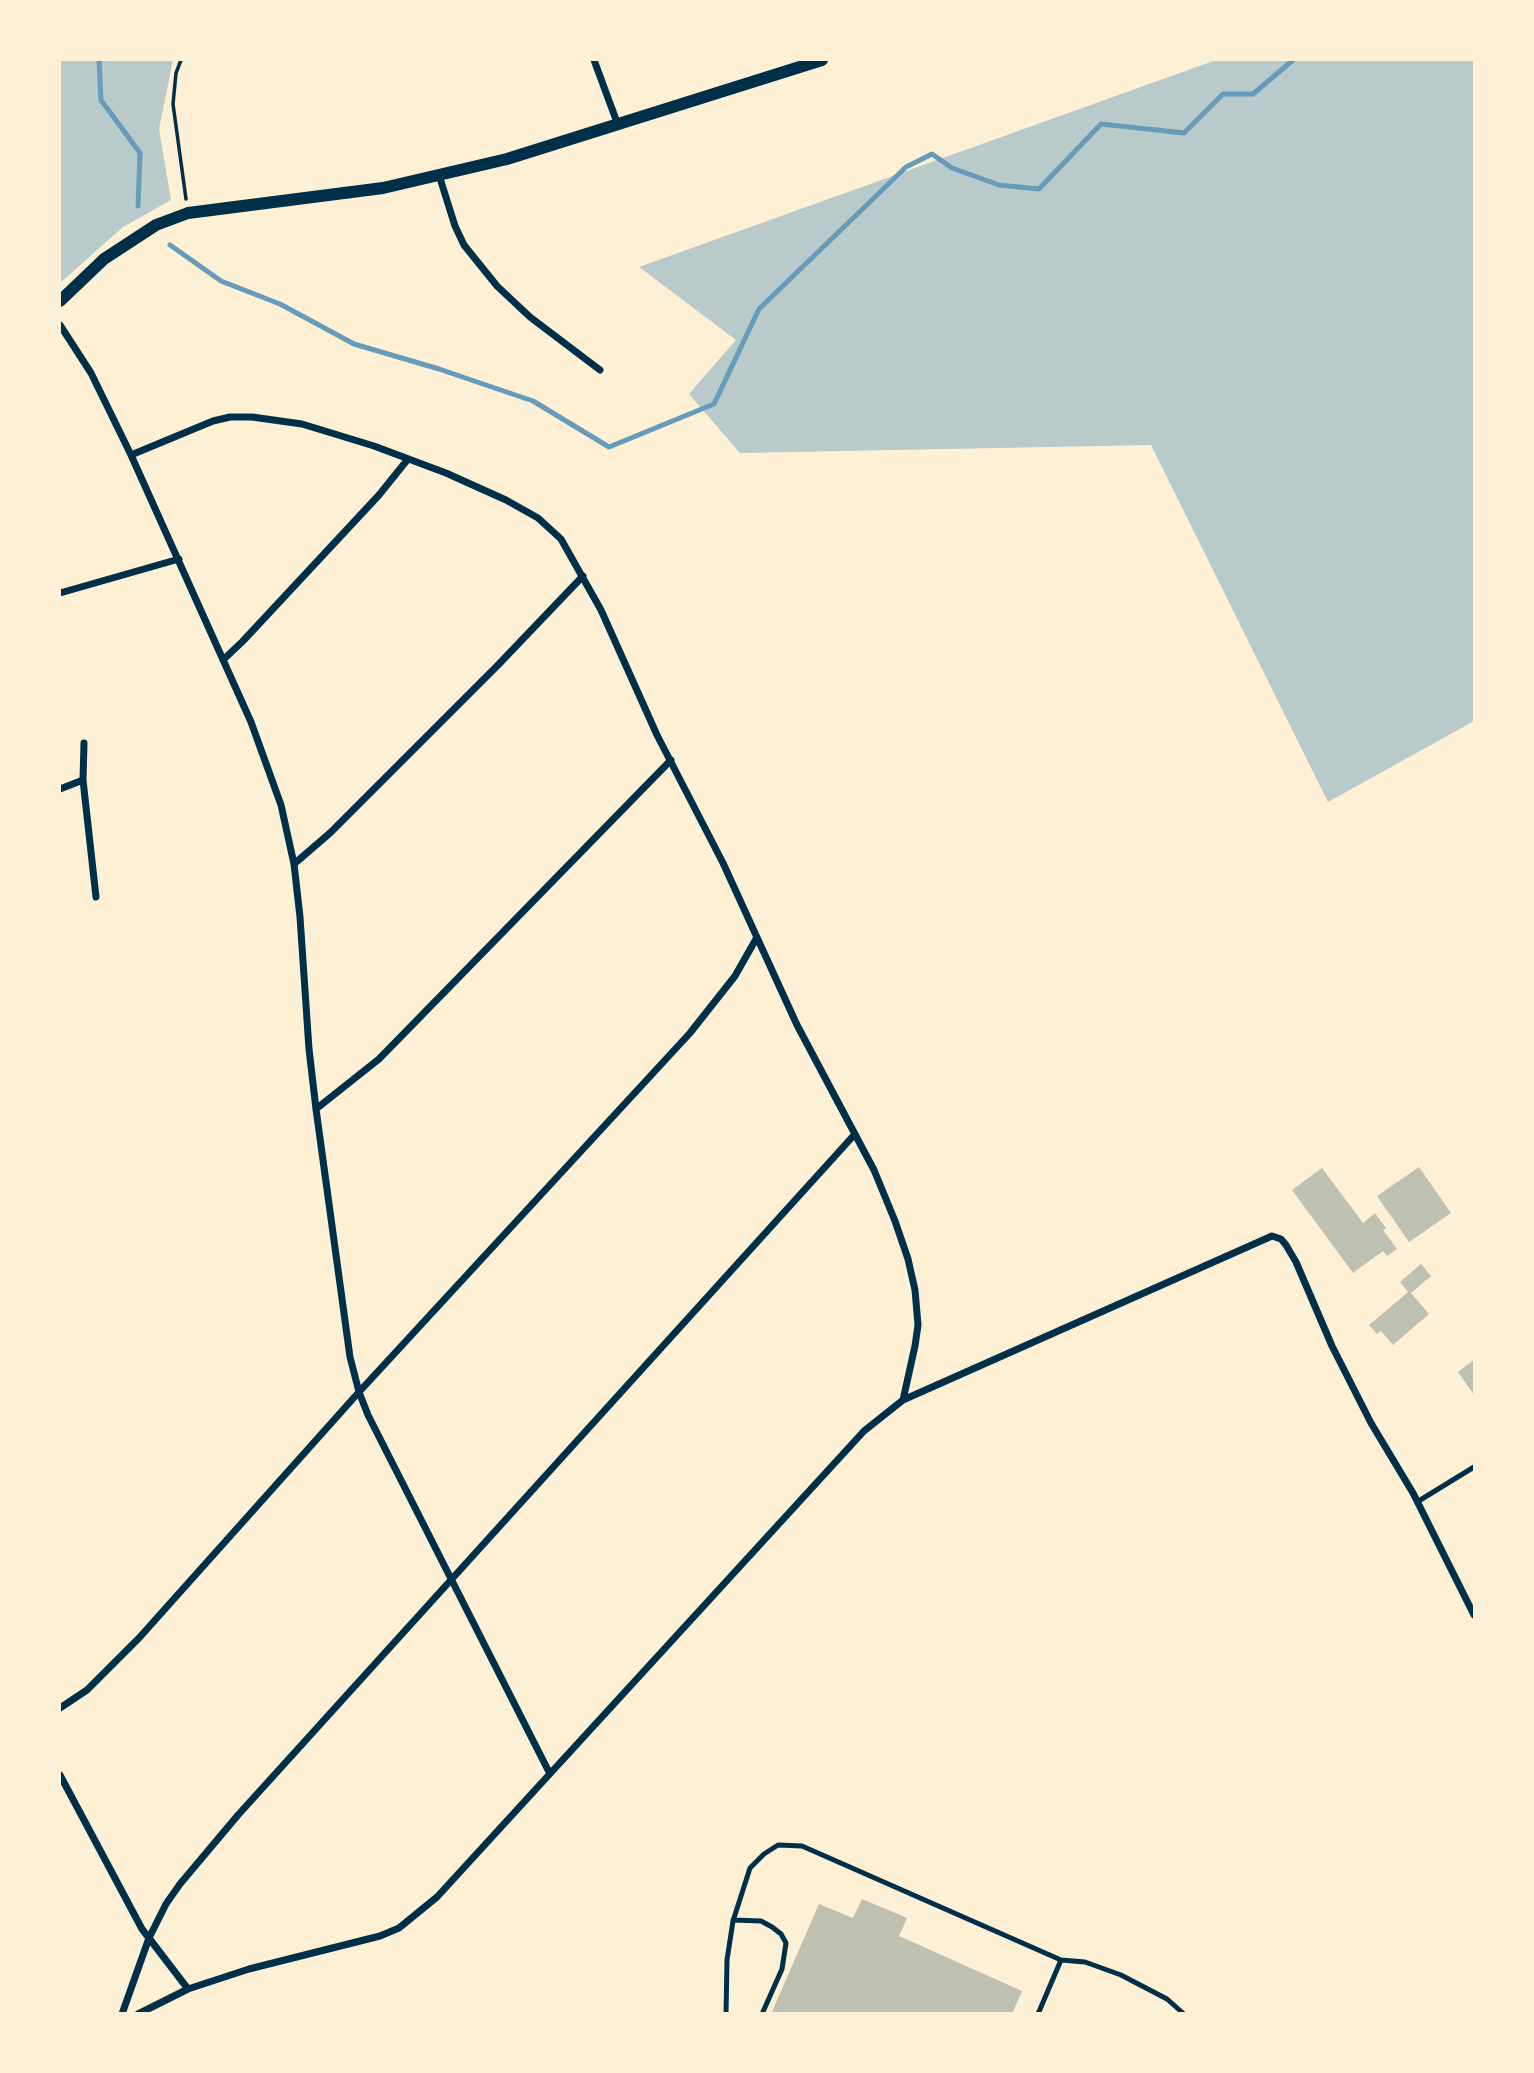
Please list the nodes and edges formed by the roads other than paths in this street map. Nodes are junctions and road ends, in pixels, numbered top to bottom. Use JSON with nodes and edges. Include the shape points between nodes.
{"nodes":[{"id":1,"x":594,"y":60,"type":"edge"},
{"id":2,"x":822,"y":60,"type":"edge"},
{"id":3,"x":618,"y":125,"type":"junction"},
{"id":4,"x":439,"y":175,"type":"junction"},
{"id":5,"x":60,"y":301,"type":"edge"},
{"id":6,"x":60,"y":325,"type":"edge"},
{"id":7,"x":600,"y":370,"type":"dead end"},
{"id":8,"x":131,"y":454,"type":"junction"},
{"id":9,"x":408,"y":459,"type":"junction"},
{"id":10,"x":179,"y":559,"type":"junction"},
{"id":11,"x":583,"y":576,"type":"junction"},
{"id":12,"x":60,"y":593,"type":"edge"},
{"id":13,"x":223,"y":660,"type":"junction"},
{"id":14,"x":85,"y":743,"type":"dead end"},
{"id":15,"x":671,"y":760,"type":"junction"},
{"id":16,"x":83,"y":780,"type":"junction"},
{"id":17,"x":60,"y":789,"type":"edge"},
{"id":18,"x":294,"y":864,"type":"junction"},
{"id":19,"x":96,"y":897,"type":"dead end"},
{"id":20,"x":756,"y":939,"type":"junction"},
{"id":21,"x":316,"y":1110,"type":"junction"},
{"id":22,"x":855,"y":1134,"type":"junction"},
{"id":23,"x":359,"y":1392,"type":"junction"},
{"id":24,"x":903,"y":1400,"type":"junction"},
{"id":25,"x":1475,"y":1467,"type":"edge"},
{"id":26,"x":1417,"y":1502,"type":"junction"},
{"id":27,"x":452,"y":1579,"type":"junction"},
{"id":28,"x":1475,"y":1615,"type":"edge"},
{"id":29,"x":60,"y":1708,"type":"edge"},
{"id":30,"x":549,"y":1772,"type":"junction"},
{"id":31,"x":60,"y":1775,"type":"edge"},
{"id":32,"x":733,"y":1920,"type":"junction"},
{"id":33,"x":149,"y":1938,"type":"junction"},
{"id":34,"x":1061,"y":1960,"type":"junction"},
{"id":35,"x":188,"y":1990,"type":"junction"},
{"id":36,"x":122,"y":2014,"type":"edge"},
{"id":37,"x":138,"y":2014,"type":"edge"},
{"id":38,"x":726,"y":2014,"type":"edge"},
{"id":39,"x":762,"y":2014,"type":"edge"},
{"id":40,"x":1038,"y":2014,"type":"edge"},
{"id":41,"x":1184,"y":2014,"type":"edge"}],
"edges":[{"from":1,"to":3,"type":"street"},
{"from":2,"to":3,"type":"street"},
{"from":3,"to":4,"type":"street"},
{"from":4,"to":5,"type":"street","via":[[383,188],[188,213],[156,225],[104,259]]},
{"from":4,"to":7,"type":"street","via":[[464,245],[497,286]]},
{"from":6,"to":8,"type":"street","via":[[91,373]]},
{"from":8,"to":9,"type":"street","via":[[213,421],[253,416],[302,424]]},
{"from":8,"to":10,"type":"street"},
{"from":9,"to":11,"type":"street","via":[[538,518],[561,539]]},
{"from":9,"to":13,"type":"street"},
{"from":10,"to":12,"type":"street"},
{"from":10,"to":13,"type":"street"},
{"from":11,"to":15,"type":"street"},
{"from":11,"to":18,"type":"street"},
{"from":13,"to":18,"type":"street","via":[[281,805]]},
{"from":14,"to":16,"type":"street"},
{"from":15,"to":20,"type":"street"},
{"from":15,"to":21,"type":"street","via":[[379,1059]]},
{"from":16,"to":17,"type":"street"},
{"from":16,"to":19,"type":"street"},
{"from":18,"to":21,"type":"street"},
{"from":20,"to":22,"type":"street"},
{"from":20,"to":23,"type":"street","via":[[735,976],[690,1033]]},
{"from":21,"to":23,"type":"street","via":[[350,1357]]},
{"from":22,"to":24,"type":"street","via":[[895,1221],[915,1290],[918,1325]]},
{"from":22,"to":27,"type":"street"},
{"from":23,"to":27,"type":"street"},
{"from":23,"to":29,"type":"street","via":[[139,1638],[87,1690]]},
{"from":24,"to":26,"type":"street","via":[[1272,1236],[1286,1245],[1296,1262],[1332,1346]]},
{"from":24,"to":30,"type":"street","via":[[864,1432]]},
{"from":25,"to":26,"type":"lane"},
{"from":26,"to":28,"type":"street"},
{"from":27,"to":30,"type":"street"},
{"from":27,"to":33,"type":"street","via":[[237,1815],[180,1884]]},
{"from":30,"to":35,"type":"street","via":[[437,1897],[400,1928]]},
{"from":31,"to":33,"type":"street"},
{"from":32,"to":34,"type":"lane","via":[[750,1868],[778,1845],[802,1846]]},
{"from":32,"to":38,"type":"lane"},
{"from":32,"to":39,"type":"lane","via":[[761,1921],[786,1943],[782,1969]]},
{"from":33,"to":35,"type":"street"},
{"from":33,"to":36,"type":"street"},
{"from":34,"to":40,"type":"lane"},
{"from":34,"to":41,"type":"lane","via":[[1085,1962],[1121,1975],[1167,1999]]},
{"from":35,"to":37,"type":"street"}]}
